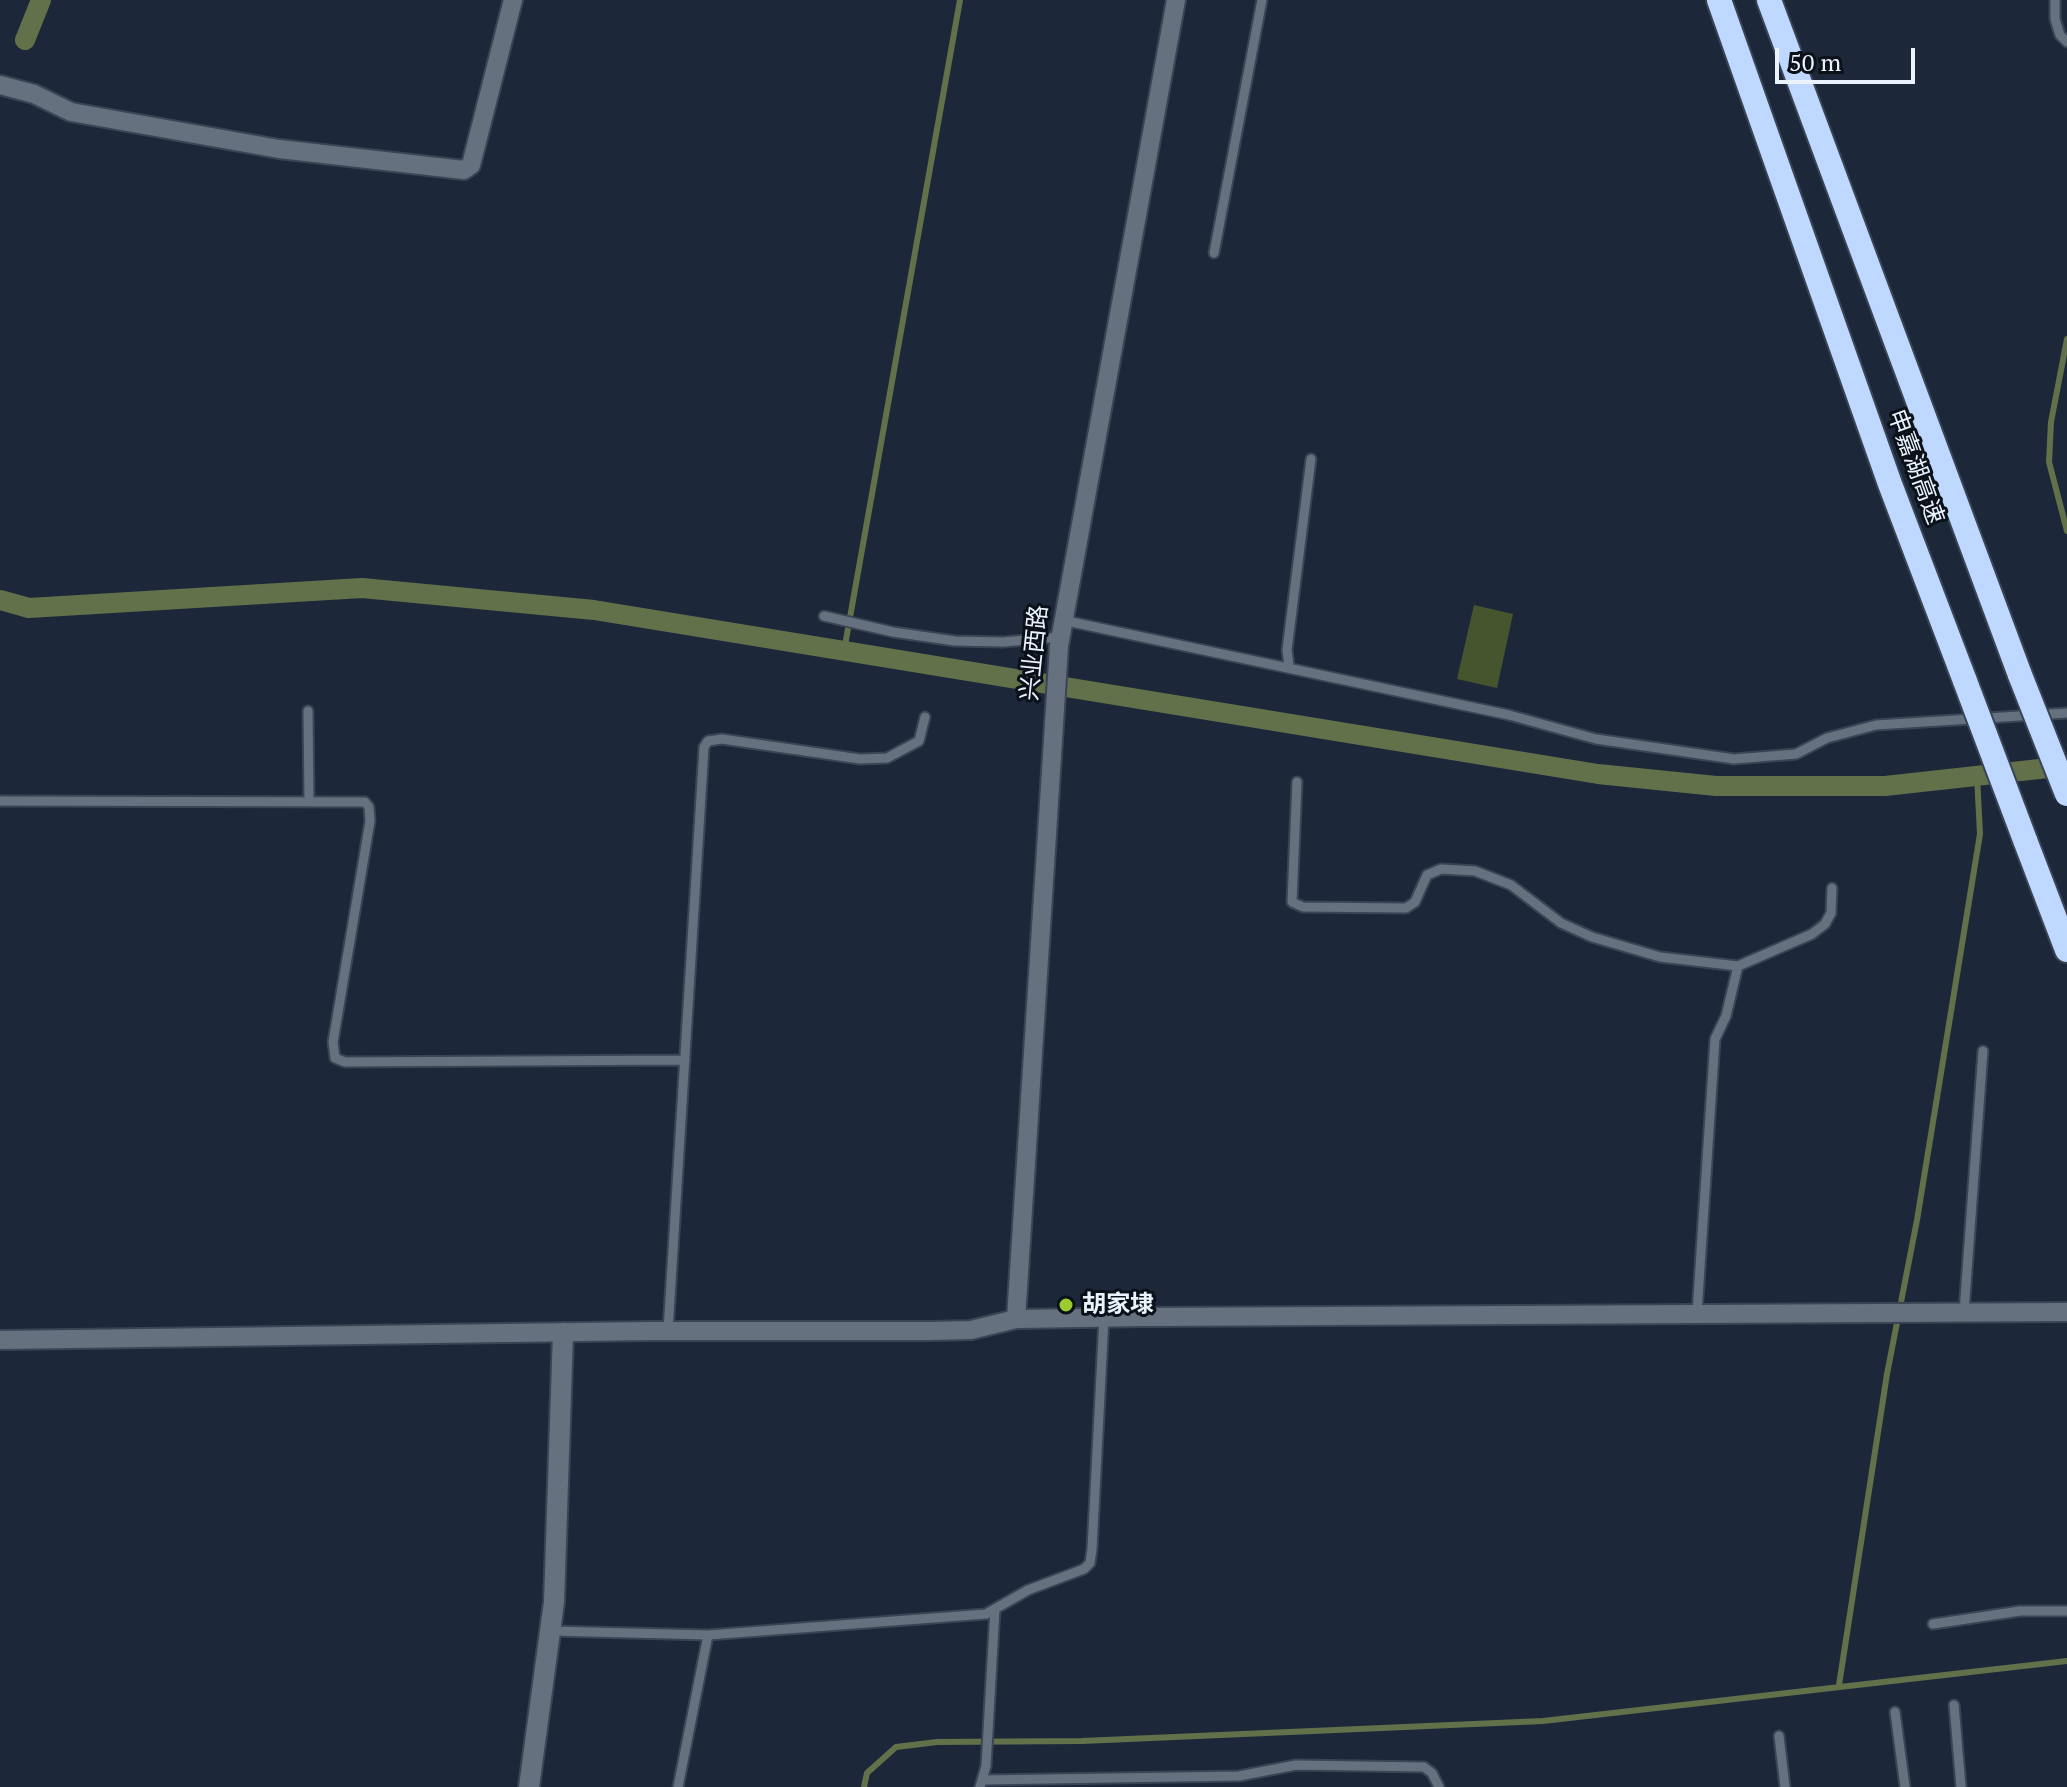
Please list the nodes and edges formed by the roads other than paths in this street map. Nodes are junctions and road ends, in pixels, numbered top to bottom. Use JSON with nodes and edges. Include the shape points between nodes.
{"nodes":[{"id":1,"x":513,"y":0,"type":"edge"},
{"id":2,"x":1176,"y":0,"type":"edge"},
{"id":3,"x":1262,"y":0,"type":"edge"},
{"id":4,"x":1719,"y":0,"type":"edge"},
{"id":5,"x":1769,"y":0,"type":"edge"},
{"id":6,"x":2055,"y":0,"type":"edge"},
{"id":7,"x":2067,"y":42,"type":"edge"},
{"id":8,"x":0,"y":85,"type":"edge"},
{"id":9,"x":1214,"y":253,"type":"dead end"},
{"id":10,"x":1311,"y":459,"type":"dead end"},
{"id":11,"x":824,"y":616,"type":"dead end"},
{"id":12,"x":1060,"y":634,"type":"junction"},
{"id":13,"x":1289,"y":666,"type":"junction"},
{"id":14,"x":308,"y":711,"type":"dead end"},
{"id":15,"x":2067,"y":713,"type":"edge"},
{"id":16,"x":925,"y":717,"type":"dead end"},
{"id":17,"x":1297,"y":782,"type":"dead end"},
{"id":18,"x":2067,"y":794,"type":"edge"},
{"id":19,"x":0,"y":801,"type":"edge"},
{"id":20,"x":309,"y":801,"type":"junction"},
{"id":21,"x":1832,"y":888,"type":"dead end"},
{"id":22,"x":2067,"y":950,"type":"edge"},
{"id":23,"x":1738,"y":966,"type":"junction"},
{"id":24,"x":1983,"y":1051,"type":"dead end"},
{"id":25,"x":685,"y":1060,"type":"junction"},
{"id":26,"x":1964,"y":1312,"type":"junction"},
{"id":27,"x":2067,"y":1312,"type":"edge"},
{"id":28,"x":1697,"y":1313,"type":"junction"},
{"id":29,"x":1104,"y":1317,"type":"junction"},
{"id":30,"x":1016,"y":1319,"type":"junction"},
{"id":31,"x":668,"y":1331,"type":"junction"},
{"id":32,"x":563,"y":1333,"type":"junction"},
{"id":33,"x":0,"y":1340,"type":"edge"},
{"id":34,"x":995,"y":1609,"type":"junction"},
{"id":35,"x":2067,"y":1611,"type":"edge"},
{"id":36,"x":1933,"y":1624,"type":"dead end"},
{"id":37,"x":551,"y":1631,"type":"junction"},
{"id":38,"x":708,"y":1635,"type":"junction"},
{"id":39,"x":1954,"y":1705,"type":"dead end"},
{"id":40,"x":1895,"y":1712,"type":"dead end"},
{"id":41,"x":1779,"y":1736,"type":"dead end"},
{"id":42,"x":981,"y":1783,"type":"edge"},
{"id":43,"x":529,"y":1787,"type":"edge"},
{"id":44,"x":678,"y":1787,"type":"edge"},
{"id":45,"x":1439,"y":1787,"type":"edge"},
{"id":46,"x":1785,"y":1787,"type":"edge"},
{"id":47,"x":1905,"y":1787,"type":"edge"},
{"id":48,"x":1961,"y":1787,"type":"edge"}],
"edges":[{"from":1,"to":8,"type":"street","via":[[471,165],[464,170],[279,149],[71,112]]},
{"from":2,"to":12,"type":"street","name":"兴业西路"},
{"from":3,"to":9,"type":"lane"},
{"from":4,"to":22,"type":"highway","name":"申嘉湖高速","bridge":true,"via":[[1890,484]]},
{"from":5,"to":18,"type":"highway","name":"申嘉湖高速","bridge":true},
{"from":6,"to":7,"type":"lane","via":[[2055,19]]},
{"from":10,"to":13,"type":"lane"},
{"from":11,"to":12,"type":"lane","via":[[955,641],[1003,642]]},
{"from":12,"to":13,"type":"lane"},
{"from":12,"to":30,"type":"street","name":"兴业西路"},
{"from":13,"to":15,"type":"lane","via":[[1596,739],[1734,759],[1796,754],[1827,738],[1876,725]]},
{"from":14,"to":20,"type":"lane"},
{"from":16,"to":25,"type":"lane","via":[[919,741],[887,758],[708,741]]},
{"from":17,"to":23,"type":"lane","via":[[1292,902],[1303,907],[1406,908],[1415,902],[1427,875],[1441,869],[1475,871],[1511,885],[1561,923],[1592,937],[1660,957]]},
{"from":19,"to":20,"type":"lane"},
{"from":20,"to":25,"type":"lane","via":[[365,802],[369,807],[333,1042],[335,1058]]},
{"from":21,"to":23,"type":"lane","via":[[1825,924]]},
{"from":23,"to":28,"type":"lane","via":[[1715,1039]]},
{"from":24,"to":26,"type":"lane"},
{"from":25,"to":31,"type":"lane"},
{"from":26,"to":27,"type":"street"},
{"from":26,"to":28,"type":"street"},
{"from":28,"to":29,"type":"street"},
{"from":29,"to":30,"type":"street"},
{"from":29,"to":34,"type":"lane","via":[[1090,1563]]},
{"from":30,"to":31,"type":"street","via":[[957,1331]]},
{"from":31,"to":32,"type":"street"},
{"from":32,"to":33,"type":"street"},
{"from":32,"to":37,"type":"street"},
{"from":34,"to":38,"type":"lane","via":[[986,1614]]},
{"from":34,"to":42,"type":"lane"},
{"from":35,"to":36,"type":"lane","via":[[2020,1611]]},
{"from":37,"to":38,"type":"lane"},
{"from":37,"to":43,"type":"street"},
{"from":38,"to":44,"type":"lane"},
{"from":39,"to":48,"type":"lane"},
{"from":40,"to":47,"type":"lane"},
{"from":41,"to":46,"type":"lane"},
{"from":42,"to":45,"type":"lane","via":[[1239,1776],[1296,1765],[1424,1767]]}]}
